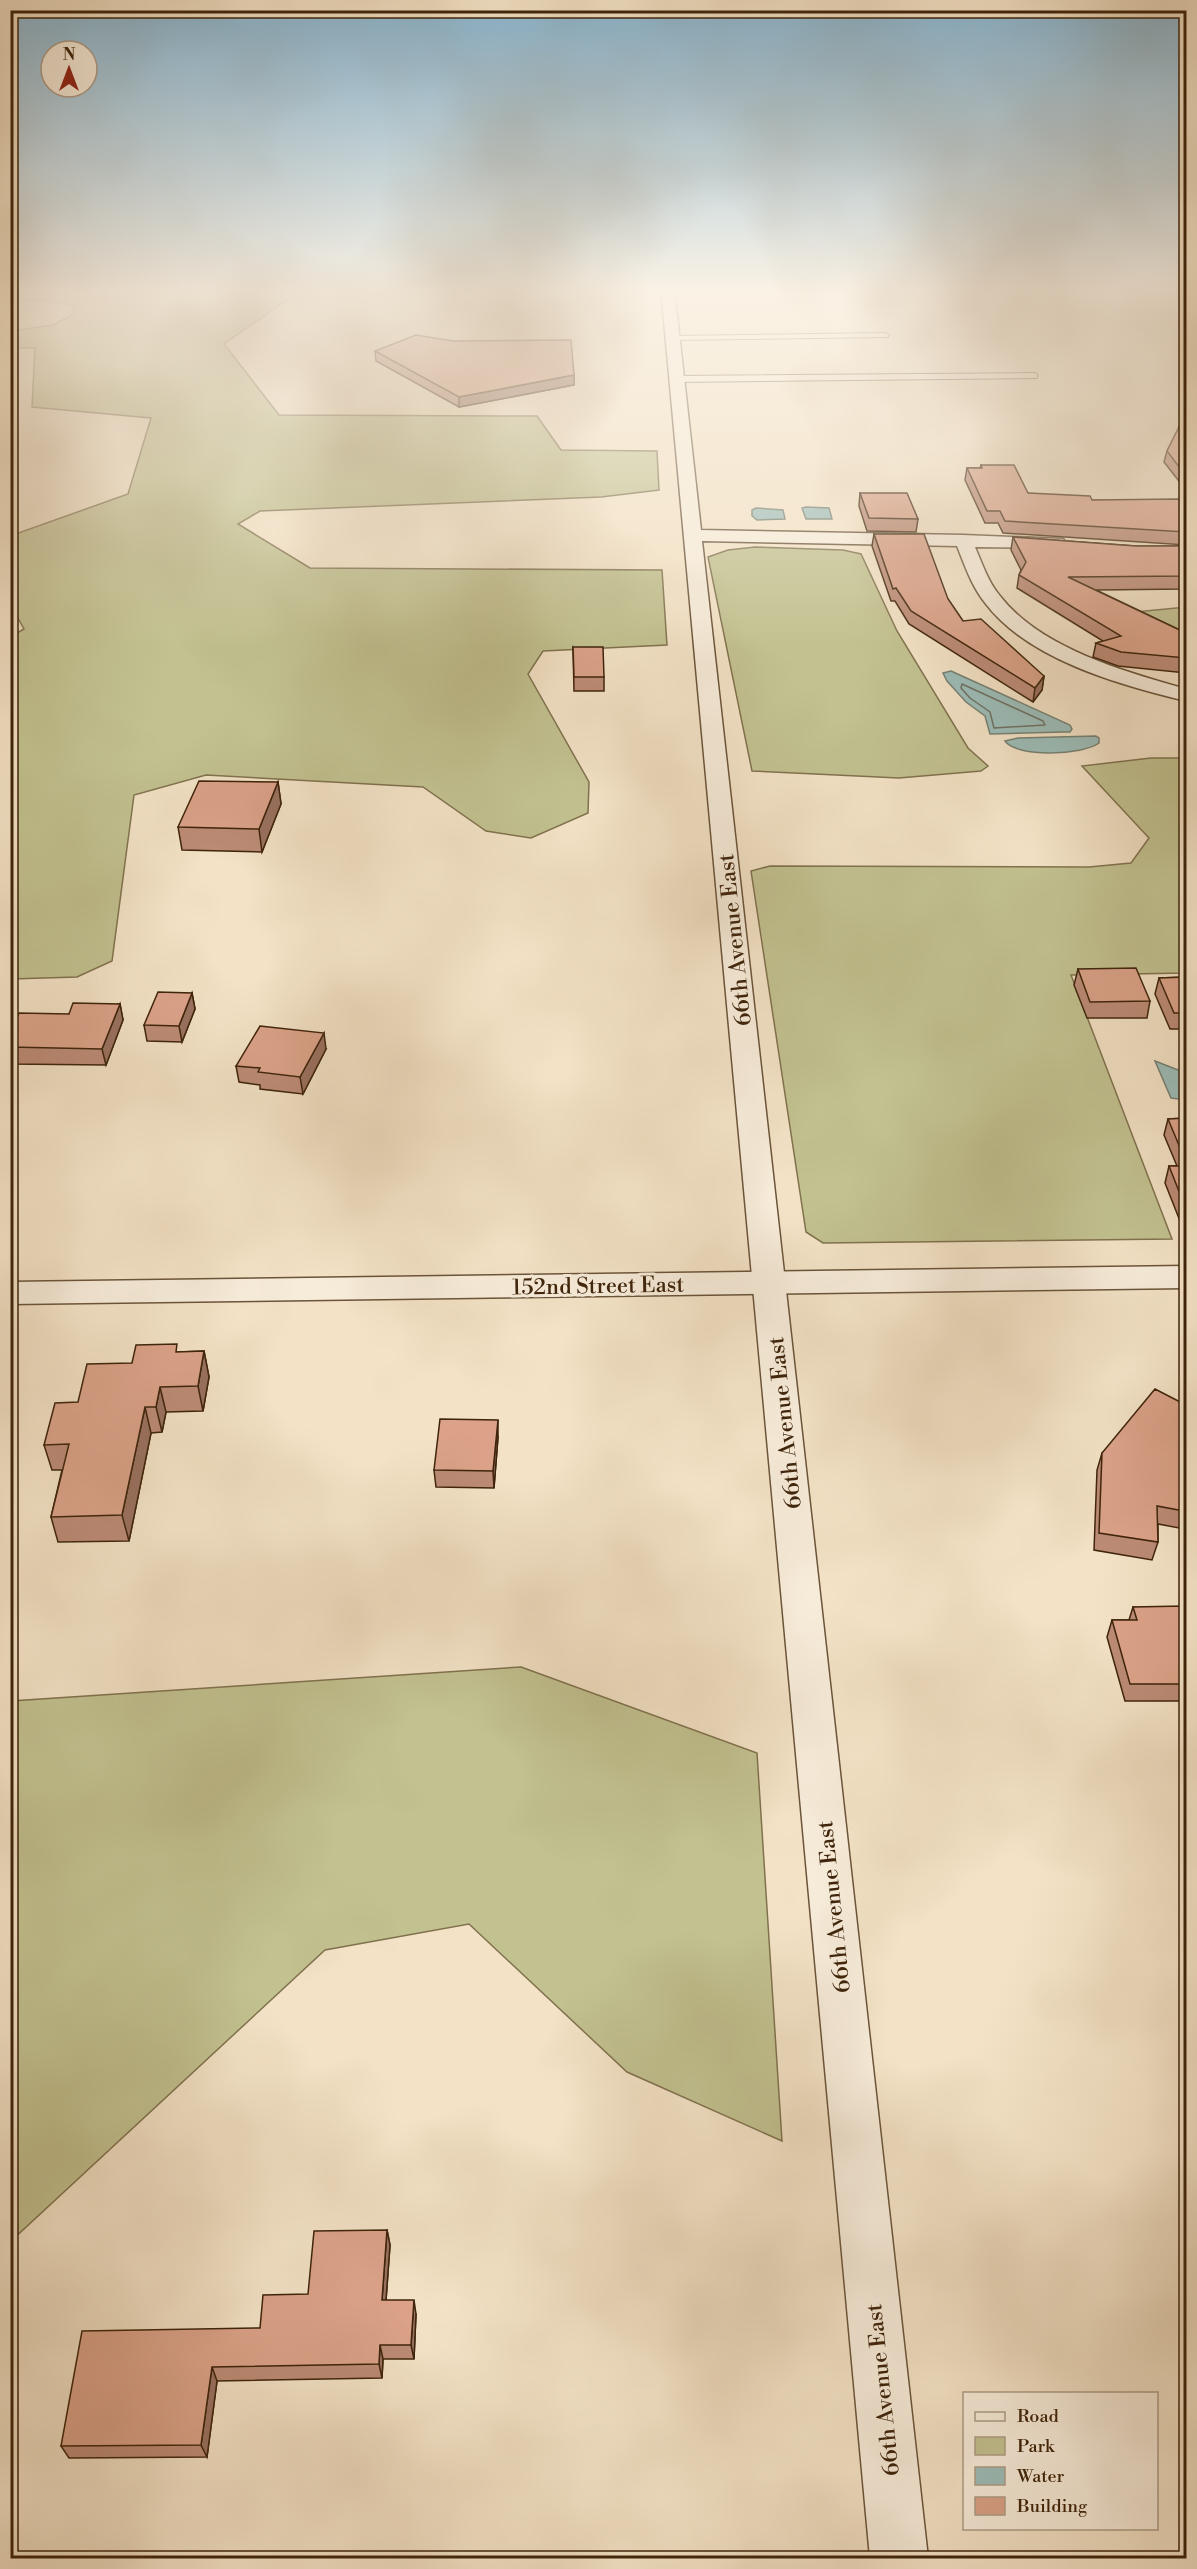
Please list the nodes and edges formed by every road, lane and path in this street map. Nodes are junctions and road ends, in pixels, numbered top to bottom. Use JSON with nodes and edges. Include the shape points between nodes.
{"nodes":[{"id":1,"x":679,"y":408,"type":"edge"},
{"id":2,"x":693,"y":535,"type":"junction"},
{"id":3,"x":963,"y":540,"type":"junction"},
{"id":4,"x":1072,"y":544,"type":"edge"},
{"id":5,"x":1186,"y":695,"type":"edge"},
{"id":6,"x":1186,"y":1276,"type":"edge"},
{"id":7,"x":770,"y":1282,"type":"junction"},
{"id":8,"x":10,"y":1293,"type":"edge"},
{"id":9,"x":899,"y":2559,"type":"edge"}],
"edges":[{"from":1,"to":2,"type":"street","name":"66th Avenue East"},
{"from":2,"to":3,"type":"street"},
{"from":2,"to":7,"type":"street","name":"66th Avenue East"},
{"from":3,"to":4,"type":"street"},
{"from":3,"to":5,"type":"street","via":[[987,591],[1010,619],[1061,651],[1157,688]]},
{"from":6,"to":7,"type":"street","name":"152nd Street East"},
{"from":7,"to":8,"type":"street","name":"152nd Street East"},
{"from":7,"to":9,"type":"street","name":"66th Avenue East"}]}
